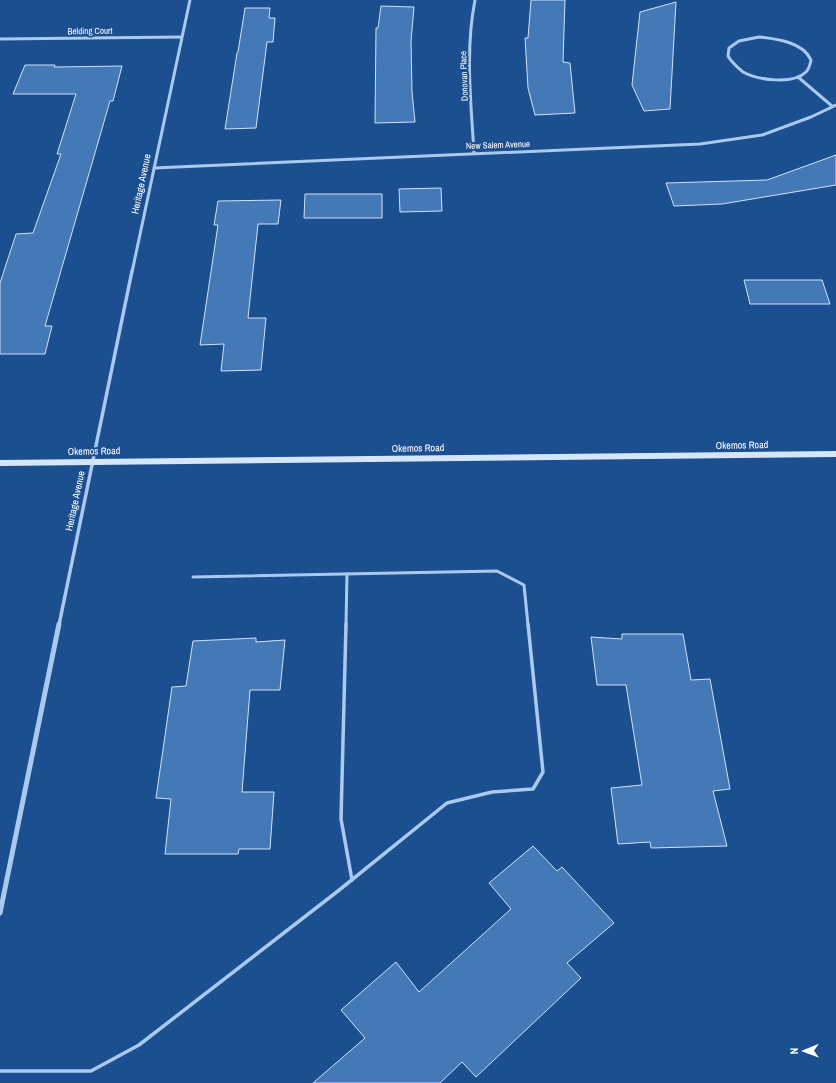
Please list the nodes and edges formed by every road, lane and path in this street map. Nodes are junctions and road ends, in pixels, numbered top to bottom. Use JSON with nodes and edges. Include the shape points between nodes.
{"nodes":[{"id":1,"x":190,"y":0,"type":"edge"},
{"id":2,"x":476,"y":0,"type":"edge"},
{"id":3,"x":181,"y":38,"type":"junction"},
{"id":4,"x":0,"y":39,"type":"edge"},
{"id":5,"x":798,"y":77,"type":"junction"},
{"id":6,"x":834,"y":106,"type":"edge"},
{"id":7,"x":474,"y":153,"type":"junction"},
{"id":8,"x":154,"y":168,"type":"junction"},
{"id":9,"x":836,"y":454,"type":"edge"},
{"id":10,"x":92,"y":461,"type":"junction"},
{"id":11,"x":0,"y":462,"type":"edge"},
{"id":12,"x":347,"y":574,"type":"junction"},
{"id":13,"x":192,"y":577,"type":"dead end"},
{"id":14,"x":352,"y":880,"type":"junction"},
{"id":15,"x":0,"y":913,"type":"edge"},
{"id":16,"x":0,"y":1071,"type":"edge"}],
"edges":[{"from":1,"to":3,"type":"street","name":"Heritage Avenue"},
{"from":2,"to":7,"type":"street","name":"Donovan Place","via":[[472,11],[469,51]]},
{"from":3,"to":4,"type":"street","name":"Belding Court"},
{"from":3,"to":8,"type":"street","name":"Heritage Avenue"},
{"from":5,"to":5,"type":"street","via":[[809,68],[810,63],[804,52],[790,43],[769,38],[740,40],[727,54],[732,65],[747,75],[779,81]]},
{"from":5,"to":6,"type":"street"},
{"from":6,"to":7,"type":"street","name":"New Salem Avenue","via":[[784,128],[736,140],[659,146]]},
{"from":7,"to":8,"type":"street","name":"New Salem Avenue"},
{"from":8,"to":10,"type":"street","name":"Heritage Avenue"},
{"from":9,"to":10,"type":"main road","name":"Okemos Road"},
{"from":10,"to":11,"type":"main road","name":"Okemos Road"},
{"from":10,"to":15,"type":"street","name":"Heritage Avenue"},
{"from":12,"to":13,"type":"lane"},
{"from":12,"to":14,"type":"lane","via":[[341,819]]},
{"from":12,"to":14,"type":"lane","via":[[497,571],[524,585],[543,772],[533,789],[492,792],[447,803]]},
{"from":14,"to":16,"type":"lane","via":[[139,1045],[112,1060],[91,1071]]}]}
